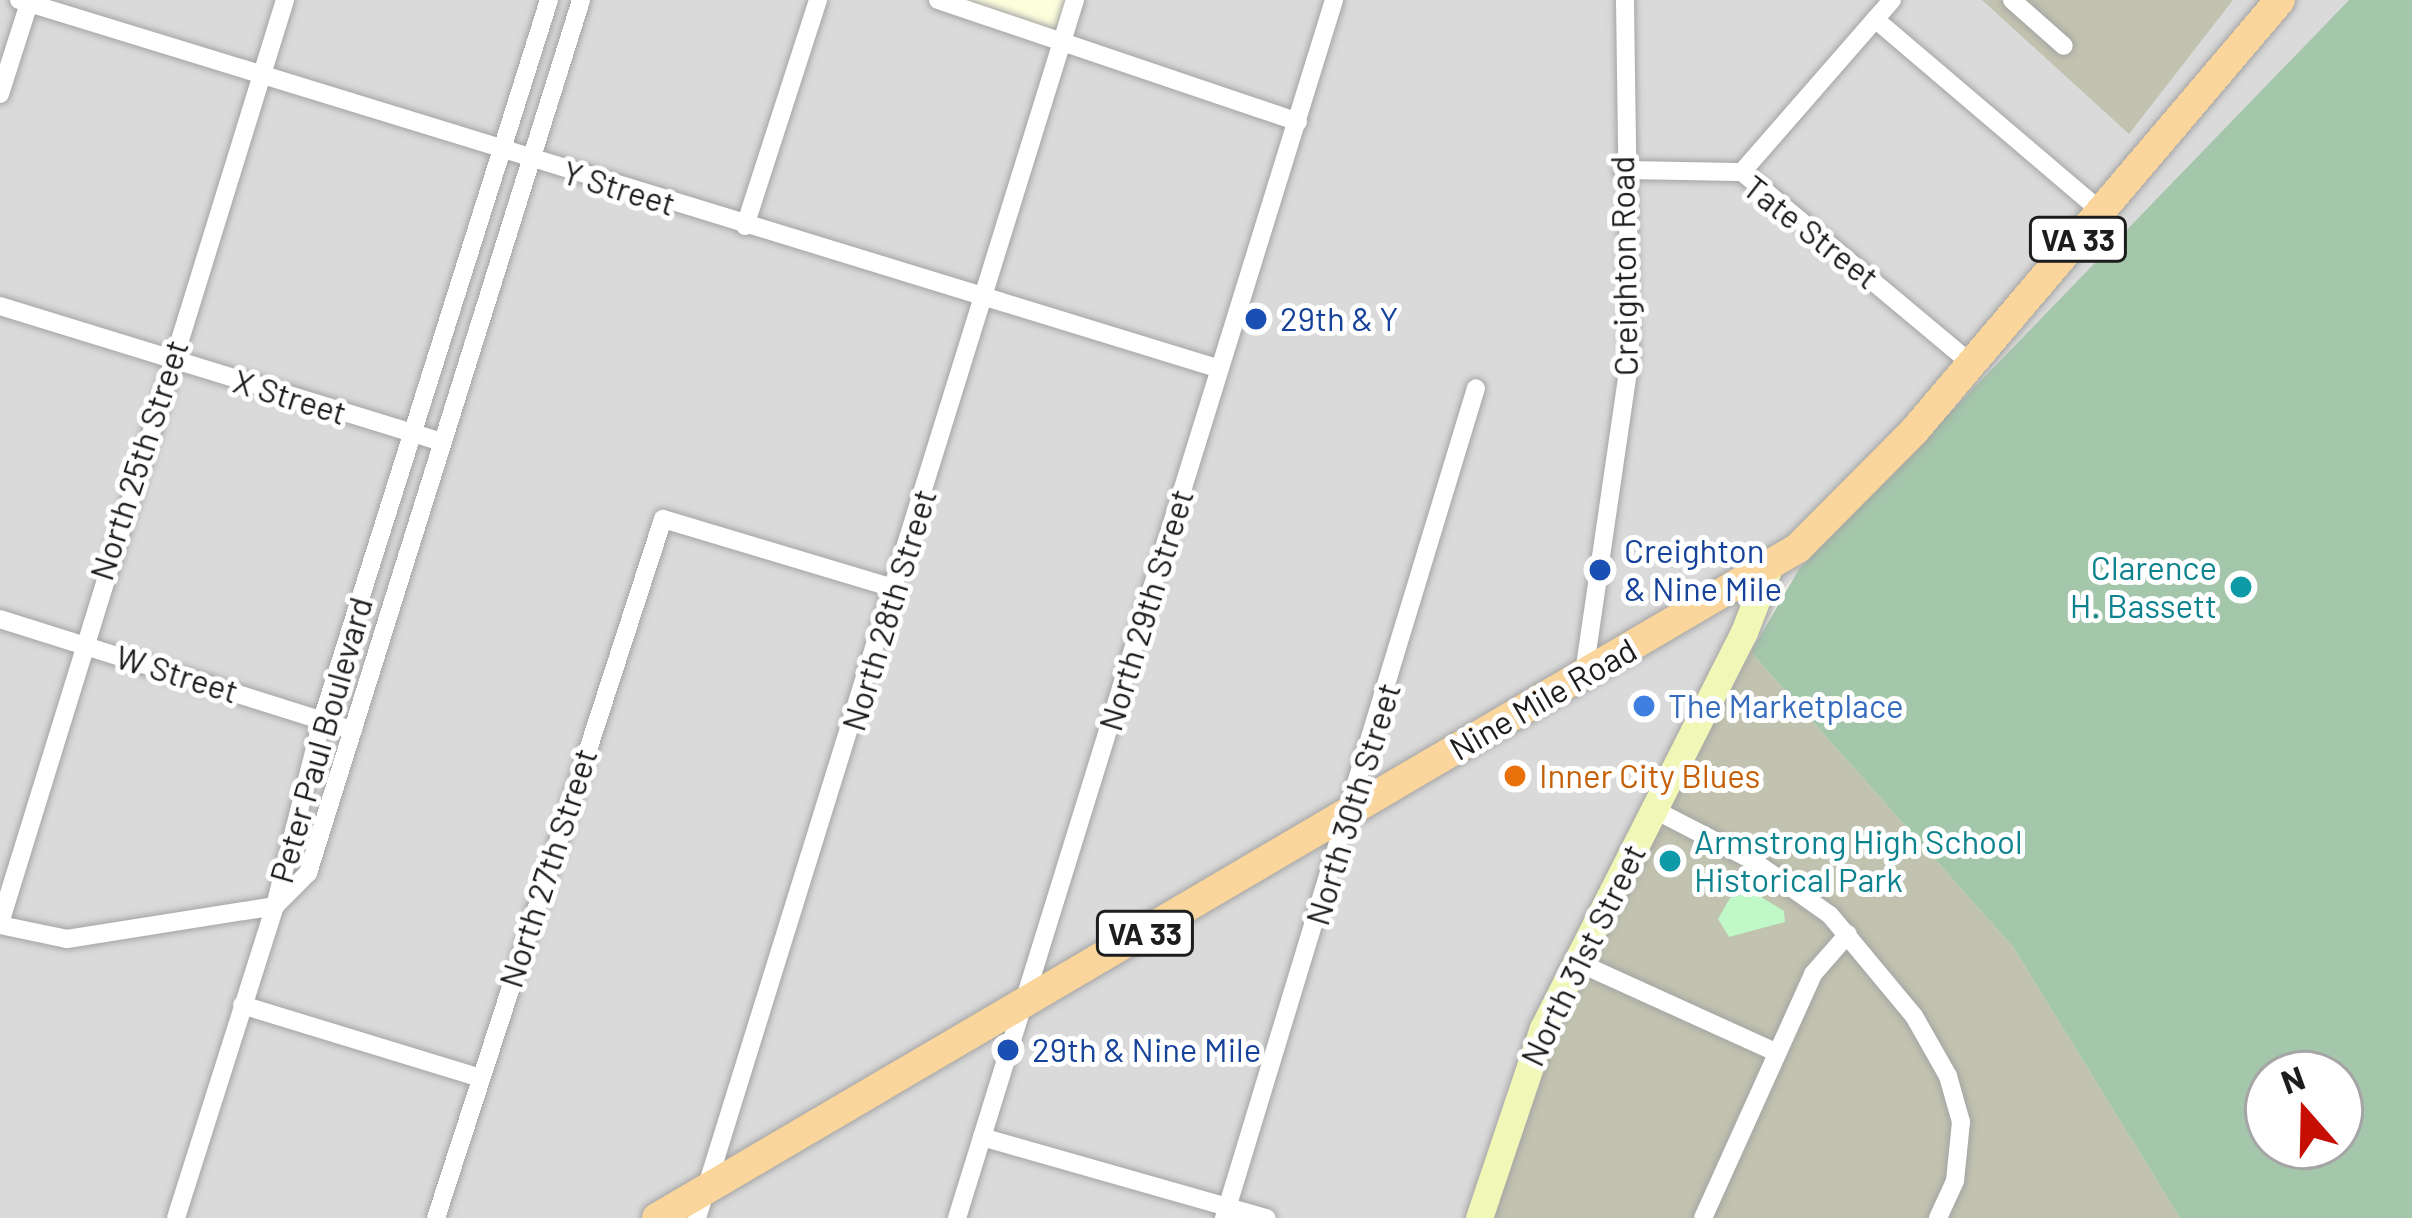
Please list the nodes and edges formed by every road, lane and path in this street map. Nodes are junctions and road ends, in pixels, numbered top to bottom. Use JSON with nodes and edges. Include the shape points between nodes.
{"nodes":[{"id":1,"x":285,"y":0,"type":"edge"},
{"id":2,"x":550,"y":0,"type":"edge"},
{"id":3,"x":581,"y":0,"type":"edge"},
{"id":4,"x":818,"y":0,"type":"edge"},
{"id":5,"x":938,"y":0,"type":"edge"},
{"id":6,"x":1075,"y":0,"type":"edge"},
{"id":7,"x":1334,"y":0,"type":"edge"},
{"id":8,"x":1625,"y":0,"type":"edge"},
{"id":9,"x":1892,"y":0,"type":"edge"},
{"id":10,"x":2012,"y":0,"type":"edge"},
{"id":11,"x":2280,"y":0,"type":"edge"},
{"id":12,"x":26,"y":1,"type":"edge"},
{"id":13,"x":1875,"y":19,"type":"junction"},
{"id":14,"x":1063,"y":41,"type":"junction"},
{"id":15,"x":2064,"y":46,"type":"dead end"},
{"id":16,"x":262,"y":75,"type":"junction"},
{"id":17,"x":0,"y":94,"type":"edge"},
{"id":18,"x":1298,"y":122,"type":"junction"},
{"id":19,"x":502,"y":152,"type":"junction"},
{"id":20,"x":531,"y":162,"type":"junction"},
{"id":21,"x":1623,"y":170,"type":"junction"},
{"id":22,"x":1742,"y":172,"type":"junction"},
{"id":23,"x":2102,"y":212,"type":"junction"},
{"id":24,"x":745,"y":226,"type":"junction"},
{"id":25,"x":980,"y":301,"type":"junction"},
{"id":26,"x":0,"y":306,"type":"edge"},
{"id":27,"x":170,"y":361,"type":"junction"},
{"id":28,"x":1972,"y":364,"type":"junction"},
{"id":29,"x":1220,"y":369,"type":"junction"},
{"id":30,"x":1476,"y":388,"type":"dead end"},
{"id":31,"x":413,"y":433,"type":"junction"},
{"id":32,"x":443,"y":442,"type":"junction"},
{"id":33,"x":1768,"y":570,"type":"junction"},
{"id":34,"x":898,"y":589,"type":"junction"},
{"id":35,"x":0,"y":619,"type":"edge"},
{"id":36,"x":81,"y":644,"type":"junction"},
{"id":37,"x":1584,"y":673,"type":"junction"},
{"id":38,"x":322,"y":720,"type":"junction"},
{"id":39,"x":353,"y":730,"type":"junction"},
{"id":40,"x":1353,"y":809,"type":"junction"},
{"id":41,"x":1655,"y":810,"type":"junction"},
{"id":42,"x":275,"y":906,"type":"junction"},
{"id":43,"x":0,"y":924,"type":"edge"},
{"id":44,"x":1848,"y":934,"type":"junction"},
{"id":45,"x":1576,"y":962,"type":"junction"},
{"id":46,"x":1027,"y":1004,"type":"junction"},
{"id":47,"x":242,"y":1005,"type":"junction"},
{"id":48,"x":1775,"y":1052,"type":"junction"},
{"id":49,"x":478,"y":1077,"type":"junction"},
{"id":50,"x":982,"y":1137,"type":"junction"},
{"id":51,"x":700,"y":1204,"type":"edge"},
{"id":52,"x":1226,"y":1213,"type":"edge"},
{"id":53,"x":176,"y":1218,"type":"edge"},
{"id":54,"x":436,"y":1218,"type":"edge"},
{"id":55,"x":657,"y":1218,"type":"edge"},
{"id":56,"x":957,"y":1218,"type":"edge"},
{"id":57,"x":1267,"y":1218,"type":"edge"},
{"id":58,"x":1479,"y":1218,"type":"edge"},
{"id":59,"x":1703,"y":1218,"type":"edge"},
{"id":60,"x":1938,"y":1218,"type":"edge"}],
"edges":[{"from":1,"to":16,"type":"street","name":"North 25th Street"},
{"from":2,"to":19,"type":"street","name":"Peter Paul Boulevard"},
{"from":3,"to":20,"type":"street","name":"Peter Paul Boulevard"},
{"from":4,"to":24,"type":"street"},
{"from":5,"to":14,"type":"street"},
{"from":6,"to":14,"type":"street","name":"North 28th Street"},
{"from":7,"to":18,"type":"street","name":"North 29th Street"},
{"from":8,"to":21,"type":"street","name":"Creighton Road"},
{"from":9,"to":13,"type":"street"},
{"from":10,"to":15,"type":"street"},
{"from":11,"to":23,"type":"main road","name":"Nine Mile Road","number":"VA 33"},
{"from":12,"to":16,"type":"street","name":"Y Street"},
{"from":12,"to":17,"type":"street"},
{"from":13,"to":22,"type":"street"},
{"from":13,"to":23,"type":"street"},
{"from":14,"to":18,"type":"street"},
{"from":14,"to":25,"type":"street","name":"North 28th Street"},
{"from":16,"to":19,"type":"street","name":"Y Street"},
{"from":16,"to":27,"type":"street","name":"North 25th Street"},
{"from":18,"to":29,"type":"street","name":"North 29th Street"},
{"from":19,"to":20,"type":"street","name":"Y Street"},
{"from":19,"to":31,"type":"street","name":"Peter Paul Boulevard"},
{"from":20,"to":24,"type":"street","name":"Y Street"},
{"from":20,"to":32,"type":"street","name":"Peter Paul Boulevard"},
{"from":21,"to":22,"type":"street","name":"Tate Street"},
{"from":21,"to":37,"type":"street","name":"Creighton Road","via":[[1630,359]]},
{"from":22,"to":28,"type":"street","name":"Tate Street"},
{"from":23,"to":28,"type":"main road","name":"Nine Mile Road","number":"VA 33"},
{"from":24,"to":25,"type":"street","name":"Y Street"},
{"from":25,"to":29,"type":"street","name":"Y Street"},
{"from":25,"to":34,"type":"street","name":"North 28th Street"},
{"from":26,"to":27,"type":"street","name":"X Street"},
{"from":27,"to":31,"type":"street","name":"X Street"},
{"from":27,"to":36,"type":"street","name":"North 25th Street"},
{"from":28,"to":33,"type":"main road","name":"Nine Mile Road","number":"VA 33","via":[[1855,496]]},
{"from":29,"to":46,"type":"street","name":"North 29th Street"},
{"from":30,"to":40,"type":"street","name":"North 30th Street"},
{"from":31,"to":32,"type":"street","name":"X Street"},
{"from":31,"to":38,"type":"street","name":"Peter Paul Boulevard"},
{"from":32,"to":39,"type":"street","name":"Peter Paul Boulevard"},
{"from":33,"to":37,"type":"main road","name":"Nine Mile Road","number":"VA 33"},
{"from":33,"to":41,"type":"street","name":"North 31st Street"},
{"from":34,"to":49,"type":"street","name":"North 27th Street","via":[[663,519]]},
{"from":34,"to":51,"type":"street","name":"North 28th Street"},
{"from":35,"to":36,"type":"street","name":"W Street"},
{"from":36,"to":38,"type":"street","name":"W Street"},
{"from":36,"to":43,"type":"street","name":"North 25th Street"},
{"from":37,"to":40,"type":"main road","name":"Nine Mile Road","number":"VA 33"},
{"from":38,"to":39,"type":"street","name":"W Street"},
{"from":38,"to":42,"type":"street","name":"Peter Paul Boulevard"},
{"from":39,"to":42,"type":"street","name":"Peter Paul Boulevard","via":[[308,873]]},
{"from":40,"to":46,"type":"main road","name":"Nine Mile Road","number":"VA 33"},
{"from":40,"to":52,"type":"street","name":"North 30th Street"},
{"from":41,"to":44,"type":"street","via":[[1770,872]]},
{"from":41,"to":45,"type":"street","name":"North 31st Street"},
{"from":42,"to":43,"type":"street","via":[[67,939]]},
{"from":42,"to":47,"type":"street"},
{"from":44,"to":48,"type":"street","via":[[1818,965]]},
{"from":44,"to":60,"type":"street","via":[[1914,1016],[1958,1103],[1959,1162]]},
{"from":45,"to":48,"type":"street"},
{"from":45,"to":58,"type":"street","name":"North 31st Street","via":[[1525,1071]]},
{"from":46,"to":50,"type":"street","name":"North 29th Street"},
{"from":46,"to":51,"type":"main road","name":"Nine Mile Road","number":"VA 33"},
{"from":47,"to":49,"type":"street"},
{"from":47,"to":53,"type":"street"},
{"from":48,"to":59,"type":"street"},
{"from":49,"to":54,"type":"street","name":"North 27th Street"},
{"from":50,"to":52,"type":"street"},
{"from":50,"to":56,"type":"street","name":"North 29th Street"},
{"from":51,"to":55,"type":"main road","name":"Nine Mile Road","number":"VA 33"},
{"from":52,"to":57,"type":"street"}]}
